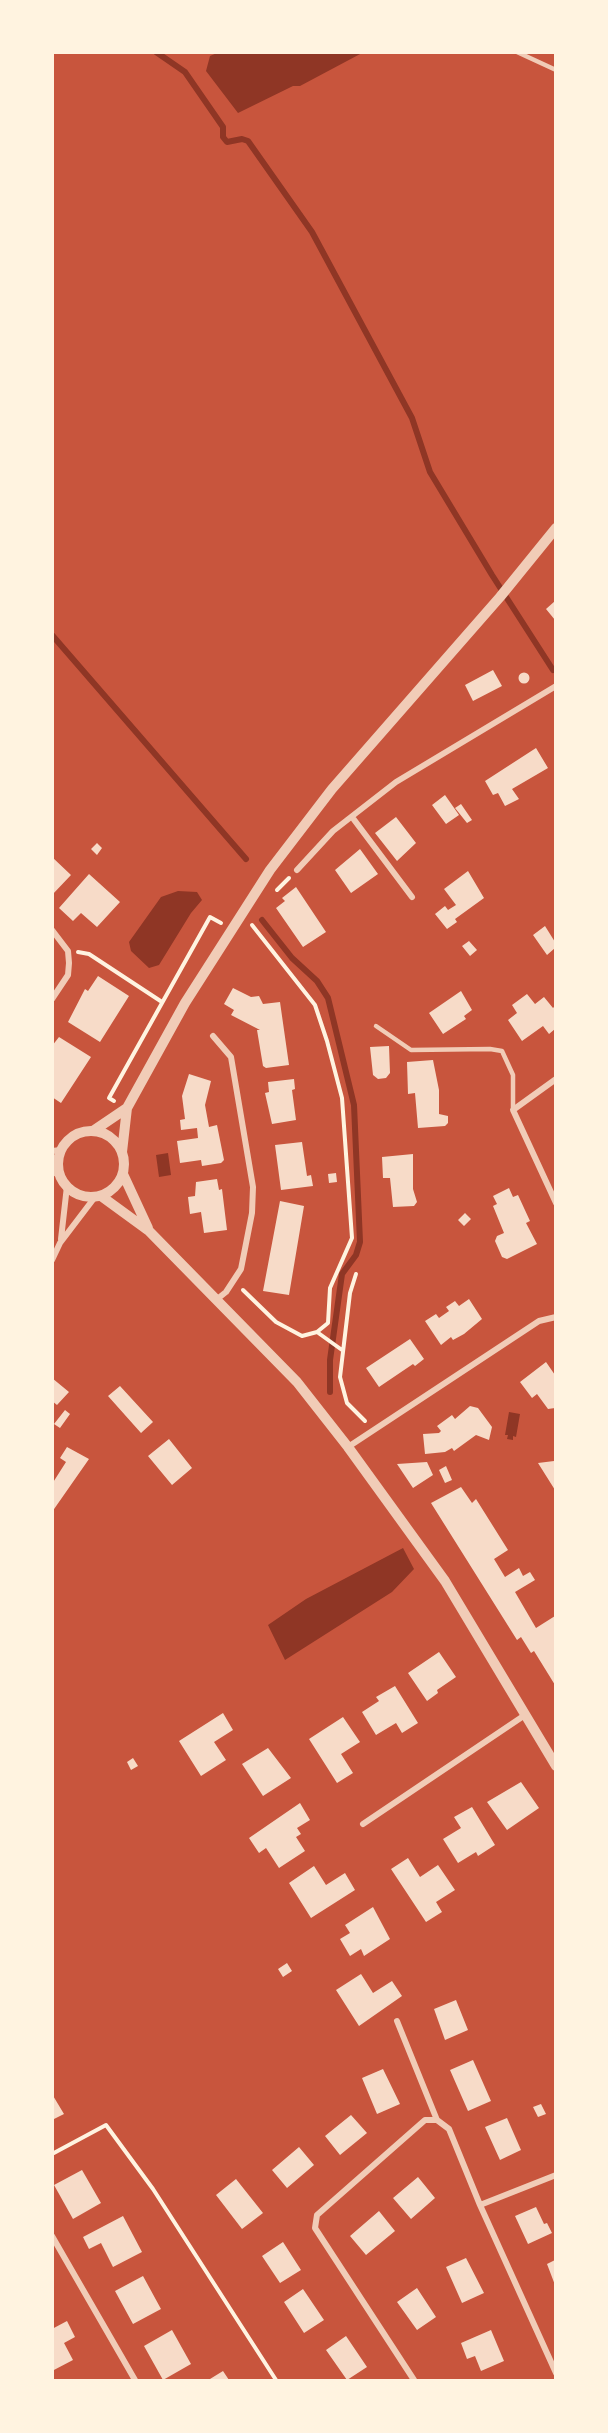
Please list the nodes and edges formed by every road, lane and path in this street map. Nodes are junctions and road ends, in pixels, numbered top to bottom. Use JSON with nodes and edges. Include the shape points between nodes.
{"nodes":[{"id":1,"x":517,"y":52,"type":"edge"},
{"id":2,"x":555,"y":70,"type":"edge"},
{"id":3,"x":555,"y":528,"type":"edge"},
{"id":4,"x":555,"y":686,"type":"edge"},
{"id":5,"x":352,"y":817,"type":"junction"},
{"id":6,"x":297,"y":870,"type":"joint"},
{"id":7,"x":274,"y":894,"type":"dead end"},
{"id":8,"x":412,"y":897,"type":"dead end"},
{"id":9,"x":256,"y":916,"type":"dead end"},
{"id":10,"x":52,"y":930,"type":"edge"},
{"id":11,"x":68,"y":951,"type":"junction"},
{"id":12,"x":52,"y":999,"type":"edge"},
{"id":13,"x":162,"y":1002,"type":"dead end"},
{"id":14,"x":376,"y":1026,"type":"dead end"},
{"id":15,"x":213,"y":1036,"type":"dead end"},
{"id":16,"x":555,"y":1079,"type":"edge"},
{"id":17,"x":127,"y":1108,"type":"junction"},
{"id":18,"x":513,"y":1110,"type":"junction"},
{"id":19,"x":93,"y":1131,"type":"junction"},
{"id":20,"x":57,"y":1150,"type":"edge"},
{"id":21,"x":122,"y":1152,"type":"junction"},
{"id":22,"x":56,"y":1174,"type":"edge"},
{"id":23,"x":123,"y":1174,"type":"junction"},
{"id":24,"x":67,"y":1186,"type":"junction"},
{"id":25,"x":98,"y":1197,"type":"junction"},
{"id":26,"x":555,"y":1203,"type":"edge"},
{"id":27,"x":149,"y":1231,"type":"junction"},
{"id":28,"x":60,"y":1243,"type":"junction"},
{"id":29,"x":52,"y":1260,"type":"edge"},
{"id":30,"x":356,"y":1274,"type":"dead end"},
{"id":31,"x":233,"y":1281,"type":"junction"},
{"id":32,"x":216,"y":1300,"type":"junction"},
{"id":33,"x":555,"y":1317,"type":"edge"},
{"id":34,"x":317,"y":1332,"type":"junction"},
{"id":35,"x":342,"y":1350,"type":"junction"},
{"id":36,"x":373,"y":1429,"type":"junction"},
{"id":37,"x":348,"y":1447,"type":"junction"},
{"id":38,"x":525,"y":1715,"type":"junction"},
{"id":39,"x":555,"y":1766,"type":"edge"},
{"id":40,"x":363,"y":1824,"type":"dead end"},
{"id":41,"x":397,"y":2020,"type":"dead end"},
{"id":42,"x":437,"y":2120,"type":"junction"},
{"id":43,"x":52,"y":2154,"type":"edge"},
{"id":44,"x":555,"y":2175,"type":"edge"},
{"id":45,"x":480,"y":2205,"type":"junction"},
{"id":46,"x":52,"y":2236,"type":"edge"},
{"id":47,"x":555,"y":2373,"type":"edge"},
{"id":48,"x":135,"y":2380,"type":"edge"},
{"id":49,"x":276,"y":2380,"type":"edge"},
{"id":50,"x":414,"y":2380,"type":"edge"}],
"edges":[{"from":1,"to":2,"type":"lane"},
{"from":3,"to":17,"type":"street","via":[[500,597],[332,789],[270,870],[184,1003]]},
{"from":4,"to":5,"type":"street","via":[[396,782]]},
{"from":5,"to":6,"type":"street","via":[[333,831]]},
{"from":5,"to":8,"type":"street"},
{"from":6,"to":7,"type":"path"},
{"from":9,"to":34,"type":"path","via":[[252,926],[315,1005],[342,1098],[352,1238],[330,1288],[328,1323]]},
{"from":10,"to":11,"type":"street"},
{"from":11,"to":12,"type":"street","via":[[68,975]]},
{"from":11,"to":13,"type":"path","via":[[89,954]]},
{"from":14,"to":18,"type":"lane","via":[[411,1050],[502,1051],[513,1075]]},
{"from":15,"to":31,"type":"street","via":[[231,1057],[254,1187],[241,1269]]},
{"from":16,"to":18,"type":"street"},
{"from":17,"to":19,"type":"street"},
{"from":17,"to":21,"type":"street"},
{"from":18,"to":26,"type":"street"},
{"from":19,"to":20,"type":"street","via":[[76,1134]]},
{"from":19,"to":21,"type":"street","via":[[108,1136]]},
{"from":20,"to":22,"type":"street"},
{"from":21,"to":23,"type":"street"},
{"from":22,"to":24,"type":"street"},
{"from":23,"to":25,"type":"street","via":[[119,1184]]},
{"from":23,"to":27,"type":"street"},
{"from":24,"to":25,"type":"street","via":[[80,1196]]},
{"from":24,"to":28,"type":"street"},
{"from":25,"to":27,"type":"street"},
{"from":25,"to":28,"type":"street"},
{"from":27,"to":32,"type":"street"},
{"from":28,"to":29,"type":"street"},
{"from":30,"to":35,"type":"path"},
{"from":31,"to":32,"type":"street"},
{"from":31,"to":34,"type":"path","via":[[276,1322],[302,1336]]},
{"from":32,"to":37,"type":"street","via":[[297,1382]]},
{"from":33,"to":36,"type":"street","via":[[539,1321]]},
{"from":34,"to":35,"type":"path"},
{"from":35,"to":36,"type":"path","via":[[342,1392],[347,1403]]},
{"from":36,"to":37,"type":"street"},
{"from":37,"to":38,"type":"street","via":[[445,1581]]},
{"from":38,"to":39,"type":"street"},
{"from":38,"to":40,"type":"street"},
{"from":41,"to":42,"type":"street"},
{"from":42,"to":45,"type":"street","via":[[449,2129]]},
{"from":42,"to":50,"type":"street","via":[[425,2120],[335,2199],[317,2215],[315,2228]]},
{"from":43,"to":49,"type":"path","via":[[106,2125],[153,2189]]},
{"from":44,"to":45,"type":"street"},
{"from":45,"to":47,"type":"street"},
{"from":46,"to":48,"type":"street"}]}
